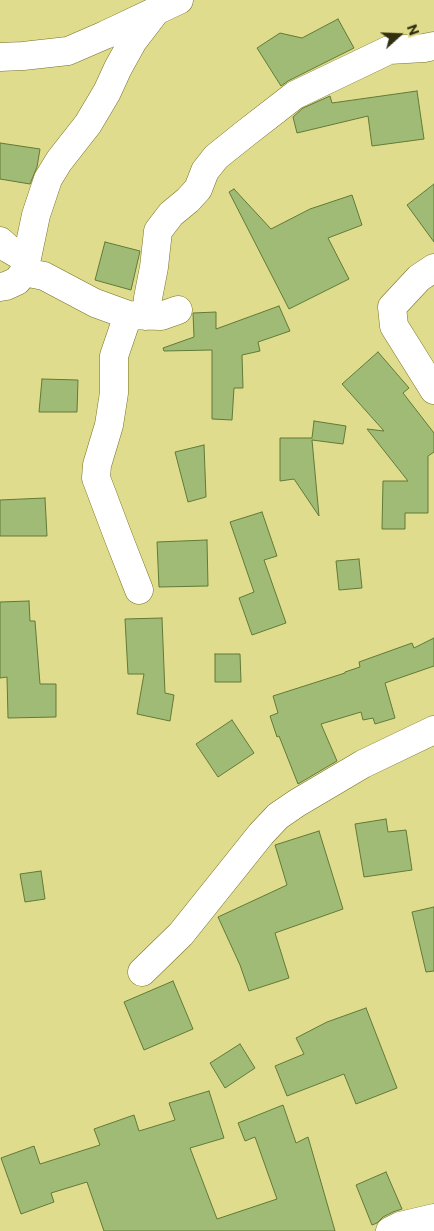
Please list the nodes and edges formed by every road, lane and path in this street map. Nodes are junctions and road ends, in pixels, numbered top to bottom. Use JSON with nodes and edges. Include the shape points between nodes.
{"nodes":[{"id":1,"x":167,"y":6,"type":"edge"},
{"id":2,"x":434,"y":46,"type":"edge"},
{"id":3,"x":0,"y":58,"type":"edge"},
{"id":4,"x":0,"y":241,"type":"edge"},
{"id":5,"x":25,"y":266,"type":"junction"},
{"id":6,"x":434,"y":268,"type":"edge"},
{"id":7,"x":0,"y":287,"type":"edge"},
{"id":8,"x":178,"y":310,"type":"dead end"},
{"id":9,"x":137,"y":316,"type":"junction"},
{"id":10,"x":434,"y":390,"type":"edge"},
{"id":11,"x":139,"y":590,"type":"dead end"},
{"id":12,"x":434,"y":730,"type":"edge"},
{"id":13,"x":142,"y":972,"type":"dead end"},
{"id":14,"x":434,"y":1218,"type":"edge"},
{"id":15,"x":390,"y":1231,"type":"edge"}],
"edges":[{"from":1,"to":3,"type":"street","via":[[68,51]]},
{"from":1,"to":5,"type":"street","via":[[133,41],[88,124],[48,179]]},
{"from":2,"to":9,"type":"street","via":[[389,50],[295,95],[216,157],[205,171],[198,189],[171,214],[158,232],[148,298]]},
{"from":4,"to":5,"type":"street"},
{"from":5,"to":7,"type":"street","via":[[17,281]]},
{"from":5,"to":9,"type":"street","via":[[95,303]]},
{"from":6,"to":10,"type":"street","via":[[419,278],[392,306],[394,326]]},
{"from":8,"to":9,"type":"street","via":[[161,316]]},
{"from":9,"to":11,"type":"street","via":[[114,356],[114,393],[96,478]]},
{"from":12,"to":13,"type":"street","via":[[363,764],[278,816],[181,934]]},
{"from":14,"to":15,"type":"street"}]}
